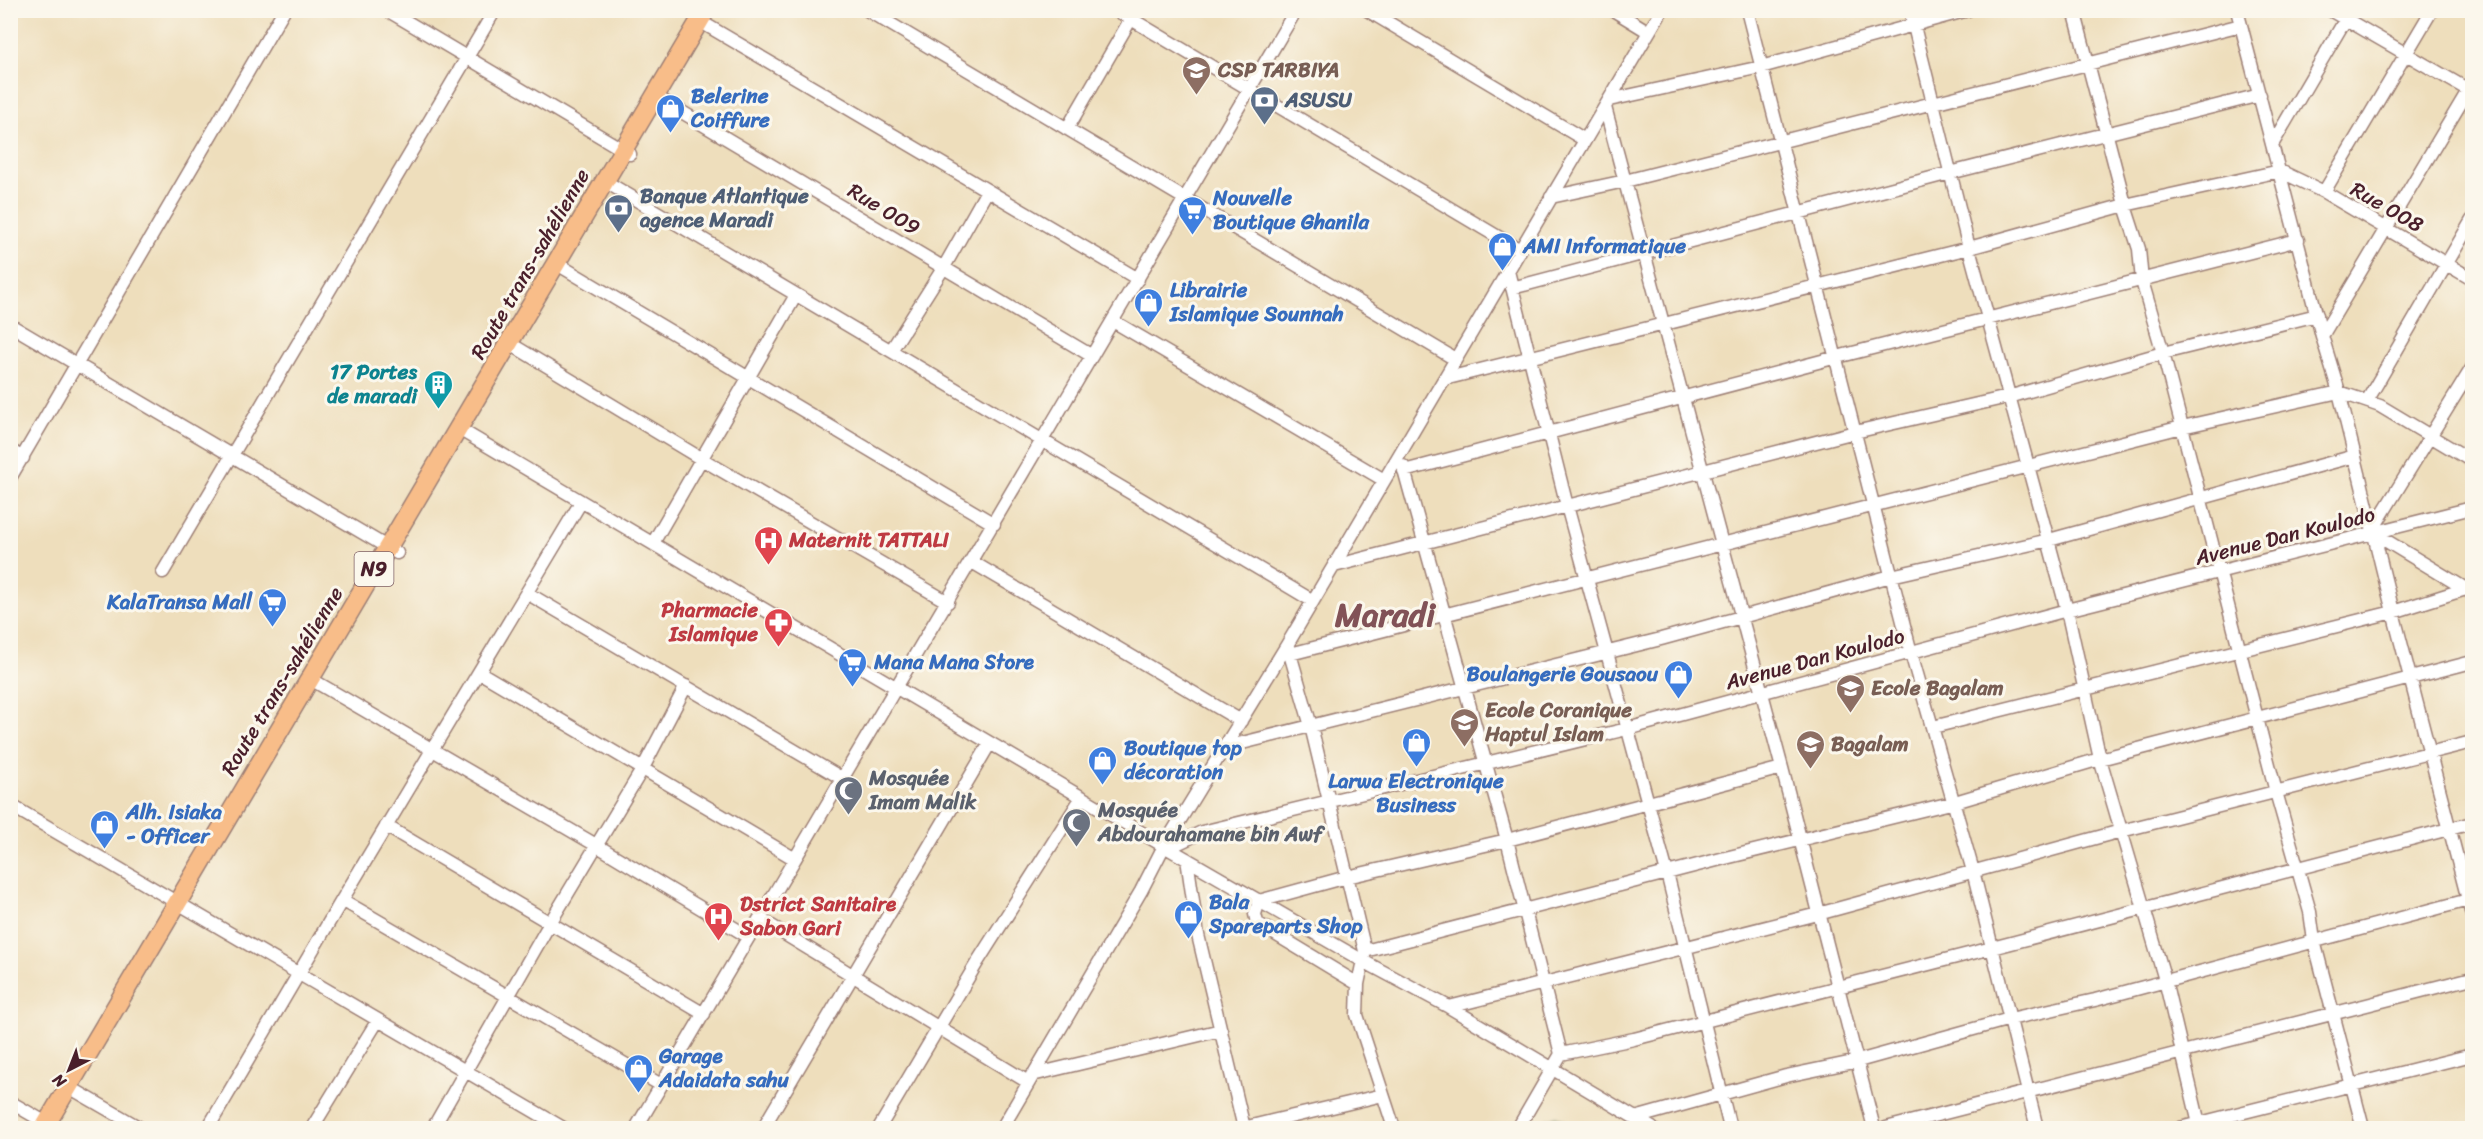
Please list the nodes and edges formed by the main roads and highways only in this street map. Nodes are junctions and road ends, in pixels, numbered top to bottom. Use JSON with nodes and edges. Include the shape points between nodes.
{"nodes":[{"id":1,"x":711,"y":16,"type":"edge"},
{"id":2,"x":627,"y":152,"type":"junction"},
{"id":3,"x":514,"y":345,"type":"junction"},
{"id":4,"x":51,"y":1127,"type":"edge"}],
"edges":[{"from":1,"to":2,"type":"highway","name":"Route trans-sahélienne","number":"N9"},
{"from":2,"to":3,"type":"highway","name":"Route trans-sahélienne","number":"N9"},
{"from":2,"to":3,"type":"highway","name":"Route trans-sahélienne","number":"N9","via":[[613,186]]},
{"from":3,"to":4,"type":"highway","name":"Route trans-sahélienne","number":"N9"}]}
